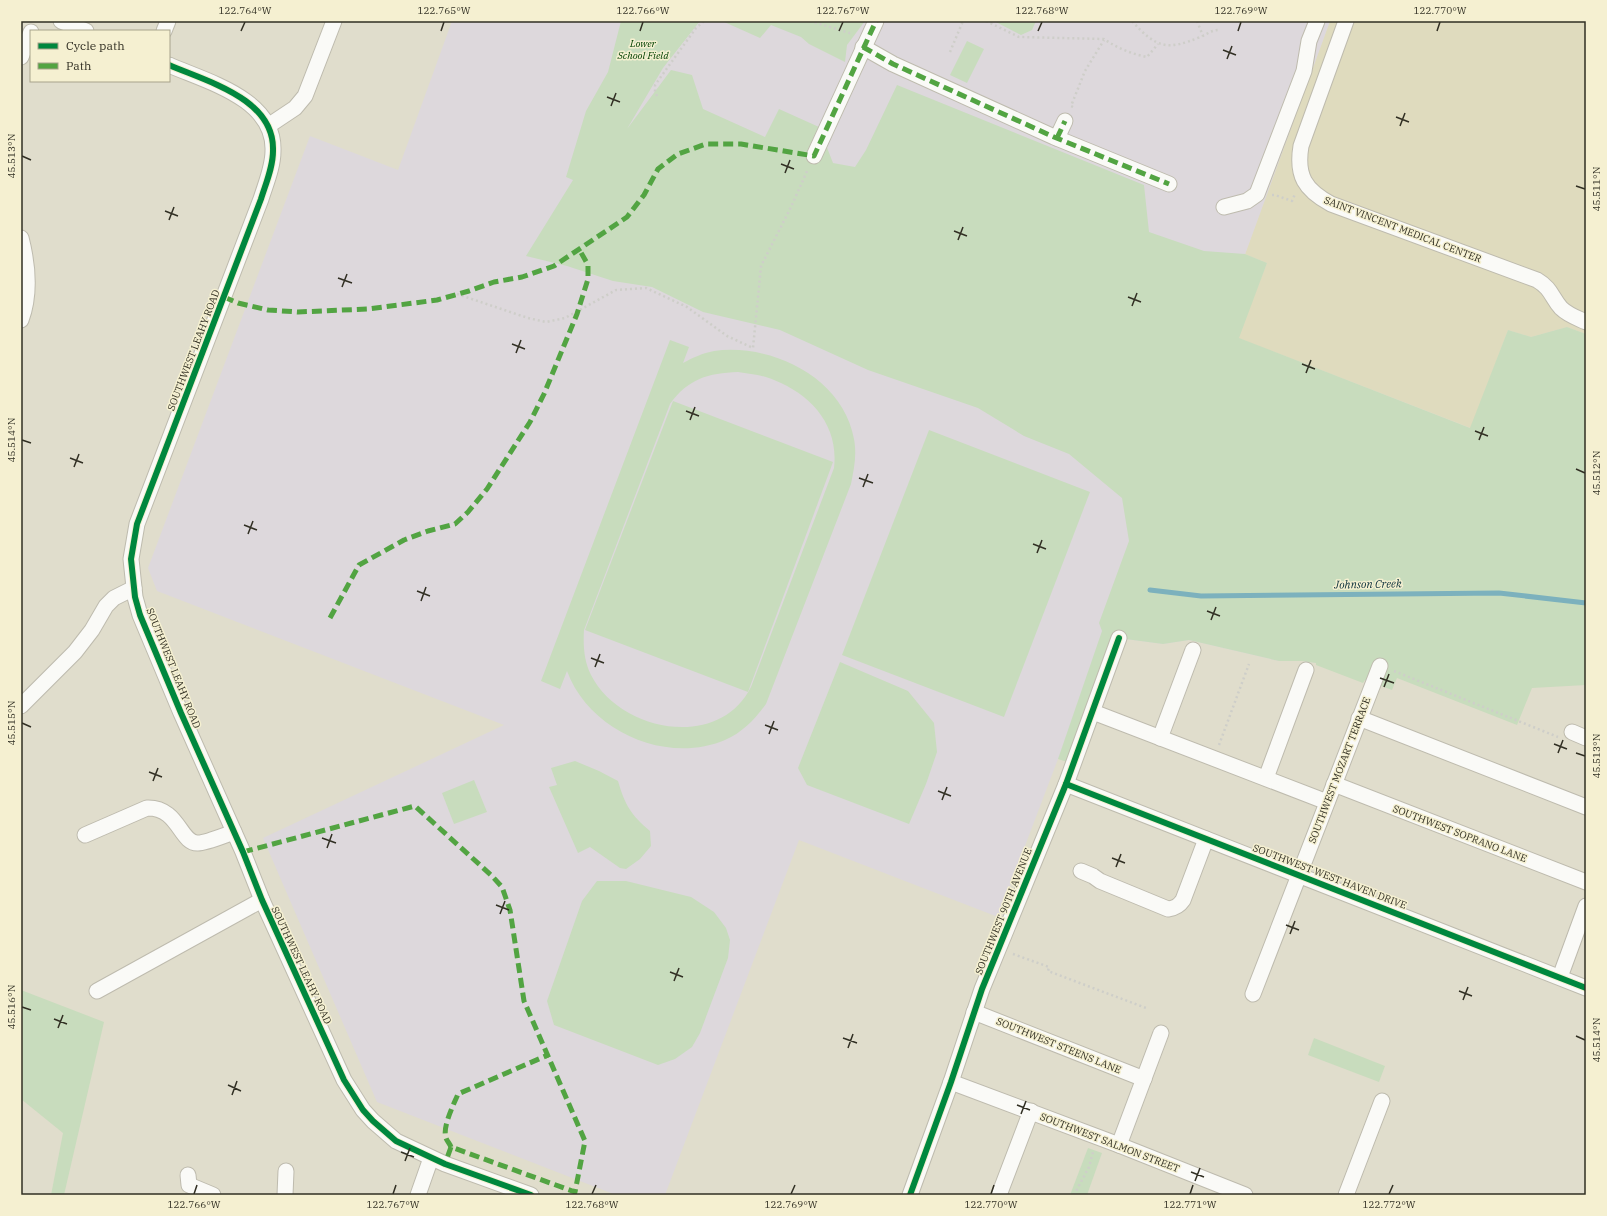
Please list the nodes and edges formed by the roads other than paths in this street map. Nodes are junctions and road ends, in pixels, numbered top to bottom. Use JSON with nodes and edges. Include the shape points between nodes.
{"nodes":[{"id":1,"x":61,"y":21,"type":"edge"},
{"id":2,"x":334,"y":21,"type":"edge"},
{"id":3,"x":876,"y":21,"type":"edge"},
{"id":4,"x":1317,"y":21,"type":"edge"},
{"id":5,"x":1346,"y":21,"type":"edge"},
{"id":6,"x":84,"y":30,"type":"edge"},
{"id":7,"x":30,"y":34,"type":"edge"},
{"id":8,"x":865,"y":43,"type":"junction"},
{"id":9,"x":21,"y":57,"type":"edge"},
{"id":10,"x":170,"y":65,"type":"edge"},
{"id":11,"x":1068,"y":116,"type":"road end"},
{"id":12,"x":268,"y":126,"type":"junction"},
{"id":13,"x":1057,"y":138,"type":"junction"},
{"id":14,"x":814,"y":156,"type":"road end"},
{"id":15,"x":1169,"y":184,"type":"dead end"},
{"id":16,"x":1224,"y":207,"type":"dead end"},
{"id":17,"x":21,"y":238,"type":"edge"},
{"id":18,"x":21,"y":320,"type":"edge"},
{"id":19,"x":1586,"y":322,"type":"edge"},
{"id":20,"x":134,"y":588,"type":"junction"},
{"id":21,"x":1119,"y":638,"type":"dead end"},
{"id":22,"x":1193,"y":650,"type":"dead end"},
{"id":23,"x":1380,"y":666,"type":"road end"},
{"id":24,"x":1306,"y":670,"type":"dead end"},
{"id":25,"x":21,"y":706,"type":"edge"},
{"id":26,"x":1092,"y":712,"type":"junction"},
{"id":27,"x":1359,"y":718,"type":"junction"},
{"id":28,"x":1160,"y":738,"type":"junction"},
{"id":29,"x":1266,"y":778,"type":"junction"},
{"id":30,"x":1066,"y":784,"type":"junction"},
{"id":31,"x":1334,"y":784,"type":"junction"},
{"id":32,"x":1327,"y":802,"type":"junction"},
{"id":33,"x":1586,"y":807,"type":"edge"},
{"id":34,"x":234,"y":832,"type":"junction"},
{"id":35,"x":85,"y":835,"type":"dead end"},
{"id":36,"x":1206,"y":838,"type":"junction"},
{"id":37,"x":1081,"y":871,"type":"dead end"},
{"id":38,"x":1299,"y":875,"type":"junction"},
{"id":39,"x":1586,"y":882,"type":"edge"},
{"id":40,"x":262,"y":900,"type":"junction"},
{"id":41,"x":1586,"y":906,"type":"edge"},
{"id":42,"x":1560,"y":978,"type":"junction"},
{"id":43,"x":1586,"y":988,"type":"edge"},
{"id":44,"x":97,"y":991,"type":"dead end"},
{"id":45,"x":1253,"y":994,"type":"dead end"},
{"id":46,"x":974,"y":1012,"type":"junction"},
{"id":47,"x":1161,"y":1033,"type":"dead end"},
{"id":48,"x":1144,"y":1079,"type":"junction"},
{"id":49,"x":952,"y":1082,"type":"junction"},
{"id":50,"x":1382,"y":1101,"type":"dead end"},
{"id":51,"x":1031,"y":1111,"type":"junction"},
{"id":52,"x":1119,"y":1145,"type":"junction"},
{"id":53,"x":431,"y":1158,"type":"junction"},
{"id":54,"x":286,"y":1171,"type":"dead end"},
{"id":55,"x":188,"y":1175,"type":"dead end"},
{"id":56,"x":1241,"y":1194,"type":"edge"},
{"id":57,"x":213,"y":1195,"type":"edge"},
{"id":58,"x":286,"y":1195,"type":"edge"},
{"id":59,"x":418,"y":1195,"type":"edge"},
{"id":60,"x":531,"y":1195,"type":"edge"},
{"id":61,"x":910,"y":1195,"type":"edge"},
{"id":62,"x":999,"y":1195,"type":"edge"},
{"id":63,"x":1346,"y":1195,"type":"edge"}],
"edges":[{"from":1,"to":6,"type":"street"},
{"from":2,"to":12,"type":"street","via":[[305,96],[295,108]]},
{"from":3,"to":8,"type":"street"},
{"from":4,"to":16,"type":"street","via":[[1309,41],[1304,71],[1257,194],[1247,202]]},
{"from":5,"to":19,"type":"street","name":"SAINT VINCENT MEDICAL CENTER","via":[[1301,146],[1300,171],[1309,189],[1331,204],[1537,280],[1548,288],[1567,313]]},
{"from":7,"to":9,"type":"street"},
{"from":8,"to":13,"type":"street","via":[[893,64]]},
{"from":8,"to":14,"type":"street"},
{"from":10,"to":12,"type":"street","name":"SOUTHWEST LEAHY ROAD","via":[[248,101]]},
{"from":11,"to":13,"type":"street"},
{"from":12,"to":20,"type":"street","name":"SOUTHWEST LEAHY ROAD","via":[[273,141],[270,172],[137,524],[131,559]]},
{"from":13,"to":15,"type":"street"},
{"from":17,"to":18,"type":"street","via":[[28,288]]},
{"from":20,"to":25,"type":"street","via":[[114,598],[106,606],[75,652]]},
{"from":20,"to":34,"type":"street","name":"SOUTHWEST LEAHY ROAD","via":[[140,615],[152,646]]},
{"from":21,"to":26,"type":"street","name":"SOUTHWEST 90TH AVENUE"},
{"from":22,"to":28,"type":"street"},
{"from":23,"to":27,"type":"street","name":"SOUTHWEST MOZART TERRACE"},
{"from":24,"to":29,"type":"street"},
{"from":26,"to":28,"type":"street"},
{"from":26,"to":30,"type":"street","name":"SOUTHWEST 90TH AVENUE"},
{"from":27,"to":31,"type":"street","name":"SOUTHWEST MOZART TERRACE"},
{"from":27,"to":33,"type":"street"},
{"from":28,"to":29,"type":"street"},
{"from":29,"to":32,"type":"street"},
{"from":30,"to":36,"type":"street","name":"SOUTHWEST WEST HAVEN DRIVE"},
{"from":30,"to":46,"type":"street","name":"SOUTHWEST 90TH AVENUE"},
{"from":31,"to":32,"type":"street","name":"SOUTHWEST MOZART TERRACE"},
{"from":31,"to":39,"type":"street","name":"SOUTHWEST SOPRANO LANE"},
{"from":32,"to":38,"type":"street","name":"SOUTHWEST MOZART TERRACE"},
{"from":34,"to":35,"type":"street","via":[[198,843],[190,841],[177,823],[162,810],[147,808]]},
{"from":34,"to":40,"type":"street","name":"SOUTHWEST LEAHY ROAD"},
{"from":36,"to":37,"type":"street","via":[[1182,900],[1173,908],[1168,909]]},
{"from":36,"to":38,"type":"street","name":"SOUTHWEST WEST HAVEN DRIVE"},
{"from":38,"to":42,"type":"street","name":"SOUTHWEST WEST HAVEN DRIVE"},
{"from":38,"to":45,"type":"street","name":"SOUTHWEST MOZART TERRACE"},
{"from":40,"to":44,"type":"street"},
{"from":40,"to":53,"type":"street","name":"SOUTHWEST LEAHY ROAD","via":[[344,1080],[363,1110],[396,1141]]},
{"from":41,"to":42,"type":"street"},
{"from":42,"to":43,"type":"street","name":"SOUTHWEST WEST HAVEN DRIVE"},
{"from":46,"to":48,"type":"street","name":"SOUTHWEST STEENS LANE"},
{"from":46,"to":49,"type":"street","name":"SOUTHWEST 90TH AVENUE"},
{"from":47,"to":48,"type":"street"},
{"from":48,"to":52,"type":"street"},
{"from":49,"to":51,"type":"street","name":"SOUTHWEST SALMON STREET"},
{"from":49,"to":61,"type":"street","name":"SOUTHWEST 90TH AVENUE"},
{"from":50,"to":63,"type":"street"},
{"from":51,"to":52,"type":"street","name":"SOUTHWEST SALMON STREET"},
{"from":51,"to":62,"type":"street"},
{"from":52,"to":56,"type":"street","name":"SOUTHWEST SALMON STREET"},
{"from":53,"to":59,"type":"street"},
{"from":53,"to":60,"type":"street","name":"SOUTHWEST LEAHY ROAD"},
{"from":54,"to":58,"type":"street"},
{"from":55,"to":57,"type":"street","via":[[189,1185]]}]}
